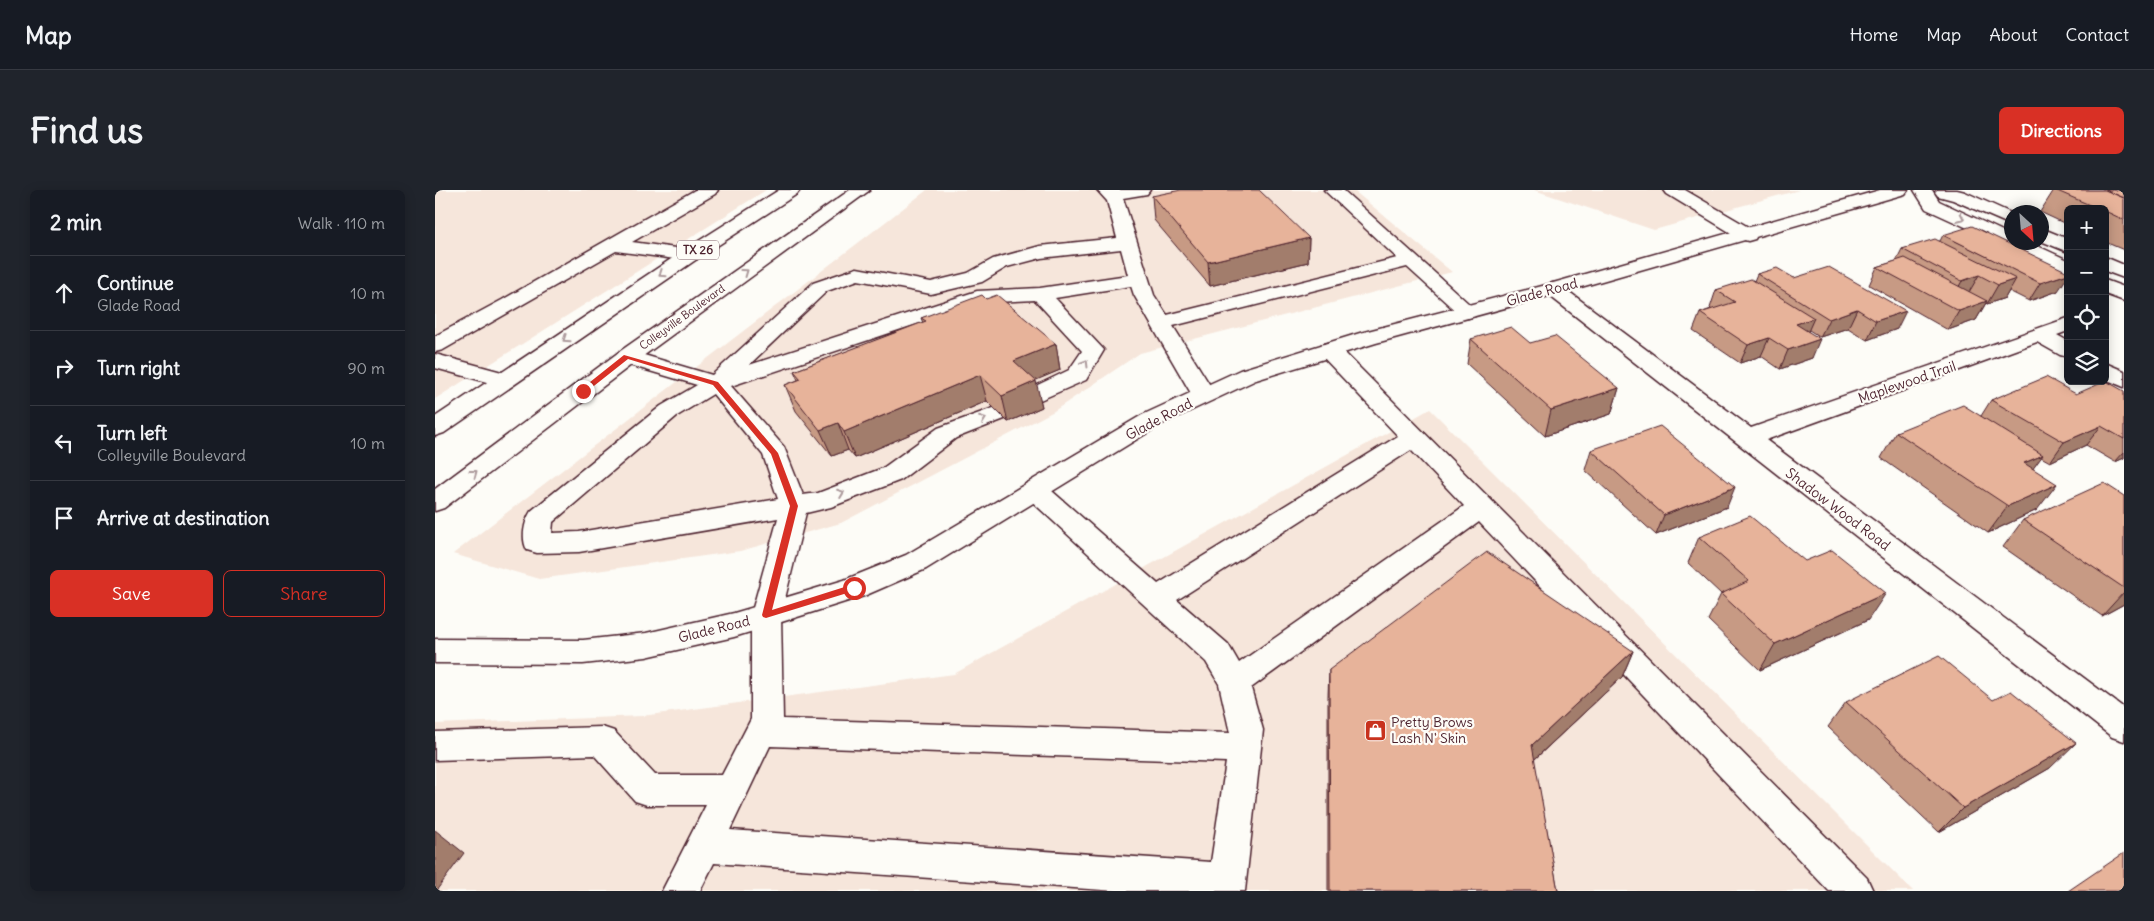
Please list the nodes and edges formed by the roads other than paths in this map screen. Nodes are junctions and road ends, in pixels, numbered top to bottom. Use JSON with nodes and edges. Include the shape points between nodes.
{"nodes":[{"id":1,"x":709,"y":190,"type":"edge"},
{"id":2,"x":791,"y":190,"type":"edge"},
{"id":3,"x":861,"y":190,"type":"edge"},
{"id":4,"x":1141,"y":190,"type":"edge"},
{"id":5,"x":1333,"y":190,"type":"edge"},
{"id":6,"x":1673,"y":190,"type":"edge"},
{"id":7,"x":1899,"y":190,"type":"edge"},
{"id":8,"x":1923,"y":190,"type":"edge"},
{"id":9,"x":1939,"y":190,"type":"edge"},
{"id":10,"x":1108,"y":192,"type":"edge"},
{"id":11,"x":2004,"y":217,"type":"edge"},
{"id":12,"x":1748,"y":235,"type":"junction"},
{"id":13,"x":2004,"y":238,"type":"edge"},
{"id":14,"x":2049,"y":238,"type":"edge"},
{"id":15,"x":1128,"y":243,"type":"junction"},
{"id":16,"x":2064,"y":244,"type":"edge"},
{"id":17,"x":613,"y":245,"type":"junction"},
{"id":18,"x":2029,"y":250,"type":"edge"},
{"id":19,"x":690,"y":255,"type":"junction"},
{"id":20,"x":1411,"y":260,"type":"junction"},
{"id":21,"x":2109,"y":265,"type":"edge"},
{"id":22,"x":2064,"y":266,"type":"edge"},
{"id":23,"x":2124,"y":272,"type":"edge"},
{"id":24,"x":1139,"y":279,"type":"junction"},
{"id":25,"x":2109,"y":288,"type":"edge"},
{"id":26,"x":1553,"y":289,"type":"junction"},
{"id":27,"x":1040,"y":294,"type":"junction"},
{"id":28,"x":2124,"y":295,"type":"edge"},
{"id":29,"x":2124,"y":302,"type":"edge"},
{"id":30,"x":2109,"y":308,"type":"edge"},
{"id":31,"x":1468,"y":312,"type":"junction"},
{"id":32,"x":1161,"y":323,"type":"junction"},
{"id":33,"x":2064,"y":326,"type":"edge"},
{"id":34,"x":2040,"y":335,"type":"junction"},
{"id":35,"x":435,"y":345,"type":"edge"},
{"id":36,"x":2064,"y":348,"type":"edge"},
{"id":37,"x":1329,"y":350,"type":"junction"},
{"id":38,"x":627,"y":357,"type":"junction"},
{"id":39,"x":435,"y":361,"type":"edge"},
{"id":40,"x":2109,"y":372,"type":"edge"},
{"id":41,"x":505,"y":380,"type":"junction"},
{"id":42,"x":2124,"y":380,"type":"edge"},
{"id":43,"x":715,"y":383,"type":"junction"},
{"id":44,"x":1204,"y":396,"type":"junction"},
{"id":45,"x":1031,"y":397,"type":"edge"},
{"id":46,"x":999,"y":413,"type":"edge"},
{"id":47,"x":435,"y":428,"type":"edge"},
{"id":48,"x":1414,"y":437,"type":"junction"},
{"id":49,"x":1747,"y":438,"type":"junction"},
{"id":50,"x":1035,"y":490,"type":"junction"},
{"id":51,"x":435,"y":502,"type":"edge"},
{"id":52,"x":794,"y":506,"type":"junction"},
{"id":53,"x":1481,"y":507,"type":"junction"},
{"id":54,"x":1156,"y":599,"type":"junction"},
{"id":55,"x":766,"y":615,"type":"junction"},
{"id":56,"x":435,"y":651,"type":"edge"},
{"id":57,"x":1234,"y":683,"type":"junction"},
{"id":58,"x":2124,"y":727,"type":"edge"},
{"id":59,"x":760,"y":732,"type":"junction"},
{"id":60,"x":435,"y":746,"type":"edge"},
{"id":61,"x":1244,"y":748,"type":"junction"},
{"id":62,"x":731,"y":790,"type":"junction"},
{"id":63,"x":704,"y":845,"type":"junction"},
{"id":64,"x":1227,"y":886,"type":"edge"},
{"id":65,"x":681,"y":891,"type":"edge"},
{"id":66,"x":1854,"y":891,"type":"edge"}],
"edges":[{"from":1,"to":17,"type":"main road"},
{"from":2,"to":19,"type":"main road","number":"TX 26"},
{"from":38,"to":3,"type":"main road","name":"Colleyville Boulevard","one_way":true},
{"from":4,"to":10,"type":"main road"},
{"from":5,"to":20,"type":"main road"},
{"from":6,"to":12,"type":"main road"},
{"from":7,"to":12,"type":"main road","name":"Glade Road"},
{"from":8,"to":13,"type":"main road","one_way":true,"via":[[1933,205]]},
{"from":9,"to":11,"type":"main road"},
{"from":10,"to":15,"type":"main road","via":[[1115,199]]},
{"from":12,"to":26,"type":"main road","name":"Glade Road"},
{"from":14,"to":16,"type":"main road"},
{"from":15,"to":24,"type":"main road"},
{"from":15,"to":43,"type":"main road","via":[[1040,252],[1000,263],[975,278],[931,288],[857,274],[820,287]]},
{"from":17,"to":19,"type":"main road"},
{"from":17,"to":35,"type":"main road"},
{"from":18,"to":22,"type":"main road"},
{"from":19,"to":41,"type":"main road","number":"TX 26","one_way":true},
{"from":20,"to":31,"type":"main road"},
{"from":20,"to":32,"type":"main road"},
{"from":21,"to":23,"type":"main road"},
{"from":24,"to":27,"type":"main road"},
{"from":24,"to":32,"type":"main road","via":[[1144,295]]},
{"from":25,"to":28,"type":"main road"},
{"from":26,"to":31,"type":"main road","name":"Glade Road"},
{"from":26,"to":49,"type":"main road","name":"Shadow Wood Road"},
{"from":27,"to":43,"type":"main road","via":[[977,297]]},
{"from":45,"to":27,"type":"main road","one_way":true,"via":[[1078,375],[1093,350]]},
{"from":29,"to":30,"type":"main road"},
{"from":31,"to":37,"type":"main road","name":"Glade Road"},
{"from":32,"to":44,"type":"main road"},
{"from":33,"to":34,"type":"main road","name":"Maplewood Trail"},
{"from":34,"to":36,"type":"main road"},
{"from":34,"to":49,"type":"main road","name":"Maplewood Trail"},
{"from":37,"to":44,"type":"main road","name":"Glade Road","via":[[1248,375]]},
{"from":37,"to":48,"type":"main road"},
{"from":38,"to":43,"type":"main road"},
{"from":51,"to":38,"type":"main road","name":"Colleyville Boulevard","one_way":true},
{"from":39,"to":41,"type":"main road"},
{"from":40,"to":42,"type":"main road"},
{"from":41,"to":47,"type":"main road","number":"TX 26"},
{"from":43,"to":52,"type":"main road","via":[[775,453]]},
{"from":43,"to":52,"type":"main road","via":[[669,411],[540,518],[537,543],[579,542]]},
{"from":44,"to":50,"type":"main road","name":"Glade Road","via":[[1151,420]]},
{"from":52,"to":46,"type":"main road","one_way":true,"via":[[822,500],[892,474],[947,433]]},
{"from":48,"to":53,"type":"main road"},
{"from":48,"to":54,"type":"main road"},
{"from":49,"to":58,"type":"main road","name":"Shadow Wood Road"},
{"from":50,"to":54,"type":"main road"},
{"from":50,"to":55,"type":"main road","name":"Glade Road","via":[[916,562],[854,588]]},
{"from":52,"to":55,"type":"main road"},
{"from":53,"to":57,"type":"main road"},
{"from":53,"to":66,"type":"main road"},
{"from":54,"to":57,"type":"main road","via":[[1217,654]]},
{"from":55,"to":56,"type":"main road","name":"Glade Road","via":[[646,644],[583,652]]},
{"from":55,"to":59,"type":"main road","via":[[767,719]]},
{"from":57,"to":61,"type":"main road","via":[[1247,730]]},
{"from":59,"to":61,"type":"main road"},
{"from":59,"to":62,"type":"main road"},
{"from":60,"to":62,"type":"main road","via":[[602,741],[647,790]]},
{"from":61,"to":64,"type":"main road"},
{"from":62,"to":63,"type":"main road"},
{"from":63,"to":64,"type":"main road"},
{"from":63,"to":65,"type":"main road"}]}
